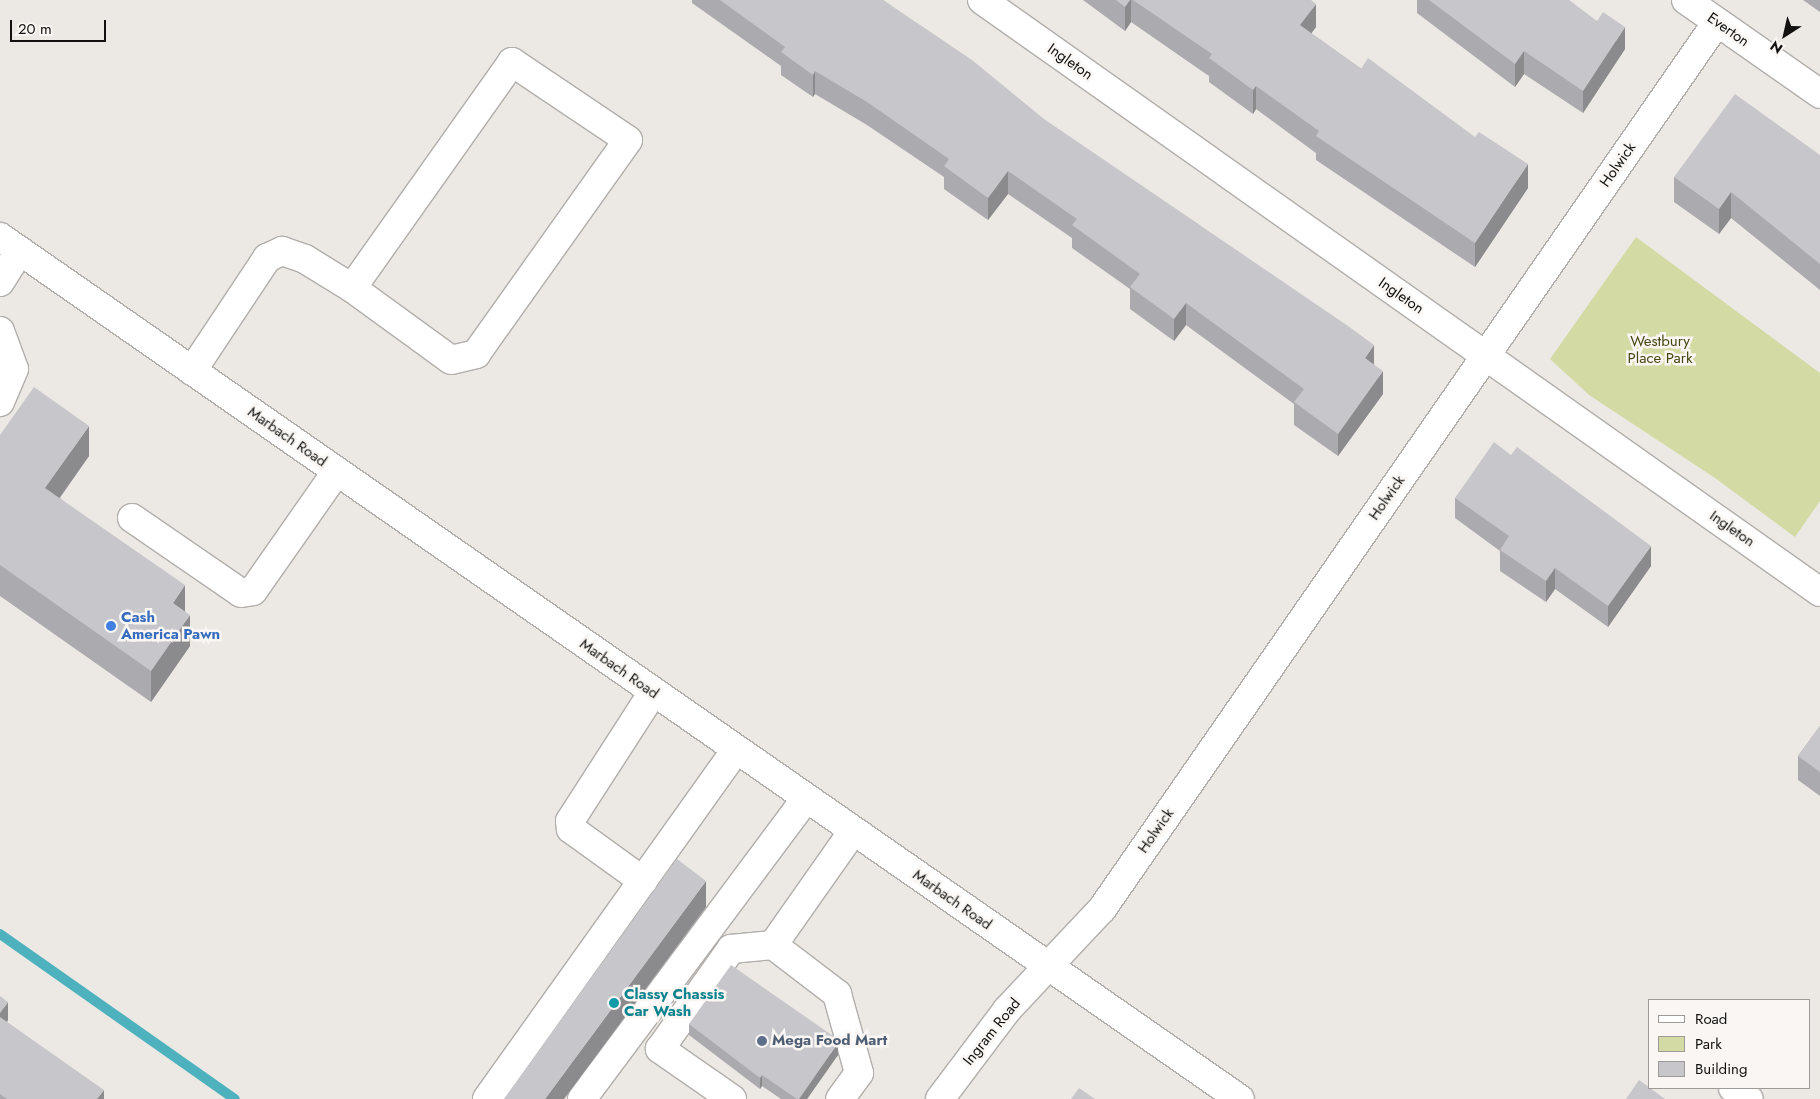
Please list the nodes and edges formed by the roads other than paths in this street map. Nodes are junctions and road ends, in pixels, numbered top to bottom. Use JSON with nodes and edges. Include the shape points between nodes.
{"nodes":[{"id":1,"x":982,"y":0,"type":"edge"},
{"id":2,"x":1686,"y":0,"type":"edge"},
{"id":3,"x":1717,"y":22,"type":"junction"},
{"id":4,"x":1820,"y":94,"type":"edge"},
{"id":5,"x":10,"y":244,"type":"edge"},
{"id":6,"x":0,"y":282,"type":"edge"},
{"id":7,"x":352,"y":288,"type":"junction"},
{"id":8,"x":0,"y":331,"type":"edge"},
{"id":9,"x":1485,"y":355,"type":"junction"},
{"id":10,"x":192,"y":371,"type":"junction"},
{"id":11,"x":0,"y":402,"type":"edge"},
{"id":12,"x":336,"y":471,"type":"junction"},
{"id":13,"x":132,"y":518,"type":"dead end"},
{"id":14,"x":1820,"y":592,"type":"edge"},
{"id":15,"x":653,"y":692,"type":"junction"},
{"id":16,"x":736,"y":750,"type":"junction"},
{"id":17,"x":806,"y":799,"type":"junction"},
{"id":18,"x":853,"y":831,"type":"junction"},
{"id":19,"x":643,"y":881,"type":"junction"},
{"id":20,"x":708,"y":932,"type":"junction"},
{"id":21,"x":773,"y":945,"type":"junction"},
{"id":22,"x":731,"y":949,"type":"junction"},
{"id":23,"x":1048,"y":967,"type":"junction"},
{"id":24,"x":1734,"y":1089,"type":"edge"},
{"id":25,"x":487,"y":1099,"type":"edge"},
{"id":26,"x":582,"y":1099,"type":"edge"},
{"id":27,"x":732,"y":1099,"type":"edge"},
{"id":28,"x":840,"y":1099,"type":"edge"},
{"id":29,"x":940,"y":1099,"type":"edge"},
{"id":30,"x":1240,"y":1099,"type":"edge"},
{"id":31,"x":1749,"y":1099,"type":"edge"}],
"edges":[{"from":1,"to":9,"type":"street","name":"Ingleton"},
{"from":2,"to":3,"type":"street","name":"Everton"},
{"from":3,"to":4,"type":"street","name":"Everton"},
{"from":3,"to":9,"type":"street","name":"Holwick"},
{"from":5,"to":6,"type":"street"},
{"from":5,"to":10,"type":"street","name":"Marbach Road"},
{"from":7,"to":7,"type":"street","via":[[451,360],[476,354],[628,140],[512,62]]},
{"from":7,"to":10,"type":"street","via":[[305,258],[282,251],[267,258]]},
{"from":8,"to":11,"type":"street","via":[[14,369]]},
{"from":9,"to":14,"type":"street","name":"Ingleton"},
{"from":9,"to":23,"type":"street","name":"Holwick","via":[[1102,909]]},
{"from":10,"to":12,"type":"street","name":"Marbach Road"},
{"from":12,"to":13,"type":"street","via":[[253,591],[241,593]]},
{"from":12,"to":15,"type":"street","name":"Marbach Road"},
{"from":15,"to":16,"type":"street","name":"Marbach Road"},
{"from":15,"to":19,"type":"street","via":[[570,821],[571,829]]},
{"from":16,"to":17,"type":"street","name":"Marbach Road"},
{"from":16,"to":19,"type":"street"},
{"from":17,"to":18,"type":"street","name":"Marbach Road"},
{"from":17,"to":20,"type":"street"},
{"from":18,"to":21,"type":"street"},
{"from":18,"to":23,"type":"street","name":"Marbach Road"},
{"from":19,"to":25,"type":"street"},
{"from":20,"to":22,"type":"street"},
{"from":20,"to":26,"type":"street"},
{"from":21,"to":22,"type":"street"},
{"from":21,"to":28,"type":"street","via":[[837,994],[860,1073]]},
{"from":22,"to":27,"type":"street","via":[[660,1049]]},
{"from":23,"to":29,"type":"street","name":"Ingram Road","via":[[1007,1010]]},
{"from":23,"to":30,"type":"street","name":"Marbach Road"},
{"from":24,"to":31,"type":"street"}]}
